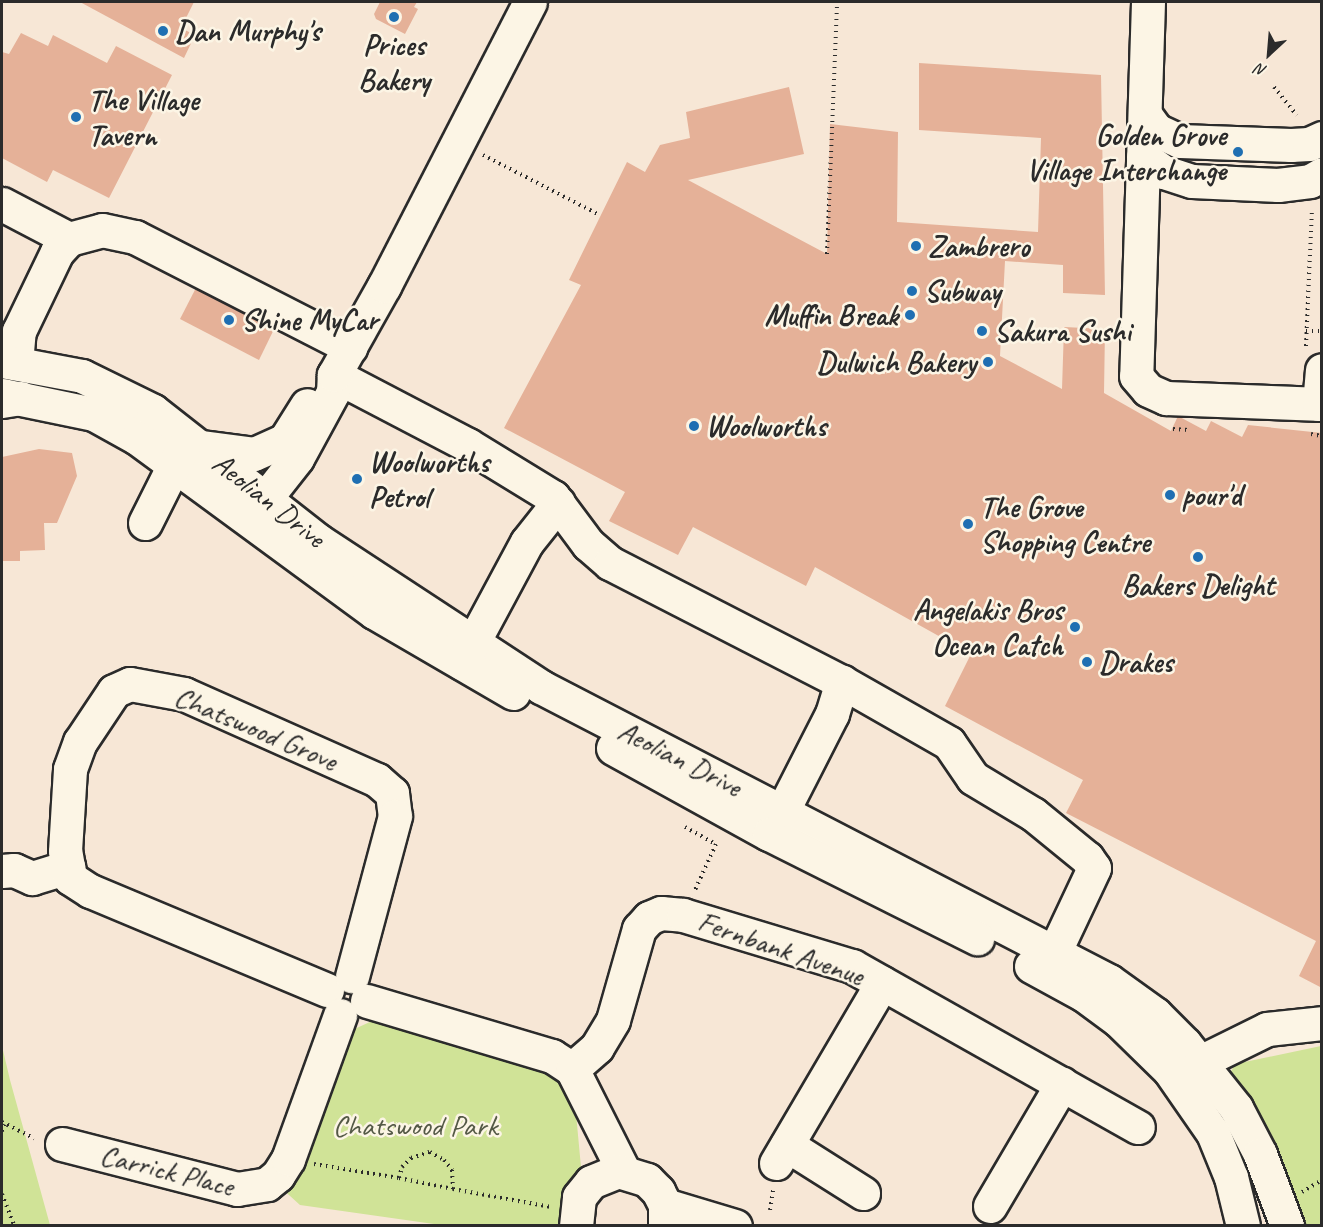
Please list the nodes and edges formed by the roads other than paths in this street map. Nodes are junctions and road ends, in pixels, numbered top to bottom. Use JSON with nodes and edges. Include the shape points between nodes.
{"nodes":[{"id":1,"x":530,"y":2,"type":"edge"},
{"id":2,"x":1148,"y":2,"type":"edge"},
{"id":3,"x":1146,"y":116,"type":"junction"},
{"id":4,"x":1310,"y":141,"type":"edge"},
{"id":5,"x":1143,"y":157,"type":"junction"},
{"id":6,"x":1308,"y":179,"type":"edge"},
{"id":7,"x":2,"y":204,"type":"edge"},
{"id":8,"x":69,"y":239,"type":"junction"},
{"id":9,"x":350,"y":347,"type":"junction"},
{"id":10,"x":8,"y":362,"type":"edge"},
{"id":11,"x":1314,"y":362,"type":"edge"},
{"id":12,"x":334,"y":375,"type":"junction"},
{"id":13,"x":8,"y":398,"type":"edge"},
{"id":14,"x":1310,"y":404,"type":"edge"},
{"id":15,"x":188,"y":449,"type":"junction"},
{"id":16,"x":558,"y":503,"type":"junction"},
{"id":17,"x":257,"y":510,"type":"junction"},
{"id":18,"x":145,"y":523,"type":"dead end"},
{"id":19,"x":468,"y":654,"type":"junction"},
{"id":20,"x":842,"y":682,"type":"junction"},
{"id":21,"x":783,"y":810,"type":"junction"},
{"id":22,"x":68,"y":867,"type":"junction"},
{"id":23,"x":2,"y":871,"type":"edge"},
{"id":24,"x":1054,"y":953,"type":"junction"},
{"id":25,"x":882,"y":982,"type":"junction"},
{"id":26,"x":347,"y":995,"type":"junction"},
{"id":27,"x":1322,"y":1023,"type":"edge"},
{"id":28,"x":1200,"y":1062,"type":"junction"},
{"id":29,"x":577,"y":1077,"type":"junction"},
{"id":30,"x":1062,"y":1084,"type":"junction"},
{"id":31,"x":1138,"y":1127,"type":"dead end"},
{"id":32,"x":62,"y":1144,"type":"road end"},
{"id":33,"x":624,"y":1172,"type":"junction"},
{"id":34,"x":591,"y":1182,"type":"junction"},
{"id":35,"x":862,"y":1193,"type":"dead end"},
{"id":36,"x":990,"y":1206,"type":"dead end"},
{"id":37,"x":665,"y":1215,"type":"edge"},
{"id":38,"x":576,"y":1219,"type":"edge"},
{"id":39,"x":735,"y":1226,"type":"edge"},
{"id":40,"x":1243,"y":1226,"type":"edge"},
{"id":41,"x":1287,"y":1226,"type":"edge"}],
"edges":[{"from":1,"to":9,"type":"street"},
{"from":2,"to":3,"type":"street"},
{"from":3,"to":4,"type":"street","via":[[1156,130],[1180,141]]},
{"from":3,"to":5,"type":"street"},
{"from":5,"to":6,"type":"street","via":[[1164,172],[1192,181]]},
{"from":5,"to":14,"type":"street","via":[[1136,376],[1148,390],[1166,398]]},
{"from":7,"to":8,"type":"street"},
{"from":8,"to":9,"type":"street","via":[[102,230],[119,231]]},
{"from":8,"to":10,"type":"street","via":[[57,252]]},
{"from":9,"to":12,"type":"street"},
{"from":10,"to":15,"type":"street","name":"Aeolian Drive","via":[[82,376],[153,411]]},
{"from":11,"to":14,"type":"street"},
{"from":12,"to":15,"type":"street","via":[[321,383],[285,440],[254,453]]},
{"from":12,"to":16,"type":"street","via":[[468,445]]},
{"from":12,"to":17,"type":"street","via":[[333,392],[297,458]]},
{"from":13,"to":15,"type":"street","name":"Aeolian Drive","via":[[94,414]]},
{"from":15,"to":17,"type":"street","name":"Aeolian Drive"},
{"from":15,"to":18,"type":"street"},
{"from":16,"to":19,"type":"street","via":[[527,542]]},
{"from":16,"to":20,"type":"street","via":[[588,544],[610,563]]},
{"from":17,"to":19,"type":"street","name":"Aeolian Drive","via":[[319,541]]},
{"from":19,"to":21,"type":"street","name":"Aeolian Drive"},
{"from":19,"to":40,"type":"street","name":"Aeolian Drive","via":[[769,834],[1084,995],[1142,1040],[1170,1071],[1213,1133],[1231,1177]]},
{"from":20,"to":21,"type":"street","via":[[832,714]]},
{"from":20,"to":24,"type":"street","via":[[949,743],[973,778],[1034,814],[1087,858],[1094,868],[1087,890]]},
{"from":21,"to":24,"type":"street","name":"Aeolian Drive"},
{"from":22,"to":23,"type":"street","via":[[32,878],[14,870]]},
{"from":22,"to":26,"type":"street","via":[[70,878],[90,891]]},
{"from":22,"to":26,"type":"street","name":"Chatswood Grove","via":[[65,851],[70,769],[80,742],[114,692],[130,684],[184,694],[377,780],[392,793],[395,816]]},
{"from":24,"to":28,"type":"street","name":"Aeolian Drive","via":[[1109,981],[1155,1014]]},
{"from":25,"to":29,"type":"street","name":"Fernbank Avenue","via":[[852,966],[683,915],[661,913],[649,918],[639,929],[613,1020]]},
{"from":25,"to":30,"type":"street","name":"Fernbank Avenue"},
{"from":25,"to":35,"type":"street","via":[[782,1154]]},
{"from":26,"to":29,"type":"street","via":[[552,1056]]},
{"from":26,"to":32,"type":"street","name":"Carrick Place","via":[[288,1159],[267,1184],[237,1189]]},
{"from":27,"to":28,"type":"street","via":[[1268,1029]]},
{"from":28,"to":41,"type":"street","name":"Aeolian Drive","via":[[1236,1108],[1260,1154]]},
{"from":29,"to":33,"type":"street"},
{"from":29,"to":34,"type":"street"},
{"from":30,"to":31,"type":"street","name":"Fernbank Avenue"},
{"from":30,"to":36,"type":"street"},
{"from":33,"to":34,"type":"street","via":[[605,1174]]},
{"from":33,"to":37,"type":"street","via":[[647,1180]]},
{"from":34,"to":38,"type":"street","via":[[579,1197]]},
{"from":37,"to":39,"type":"street"}]}
